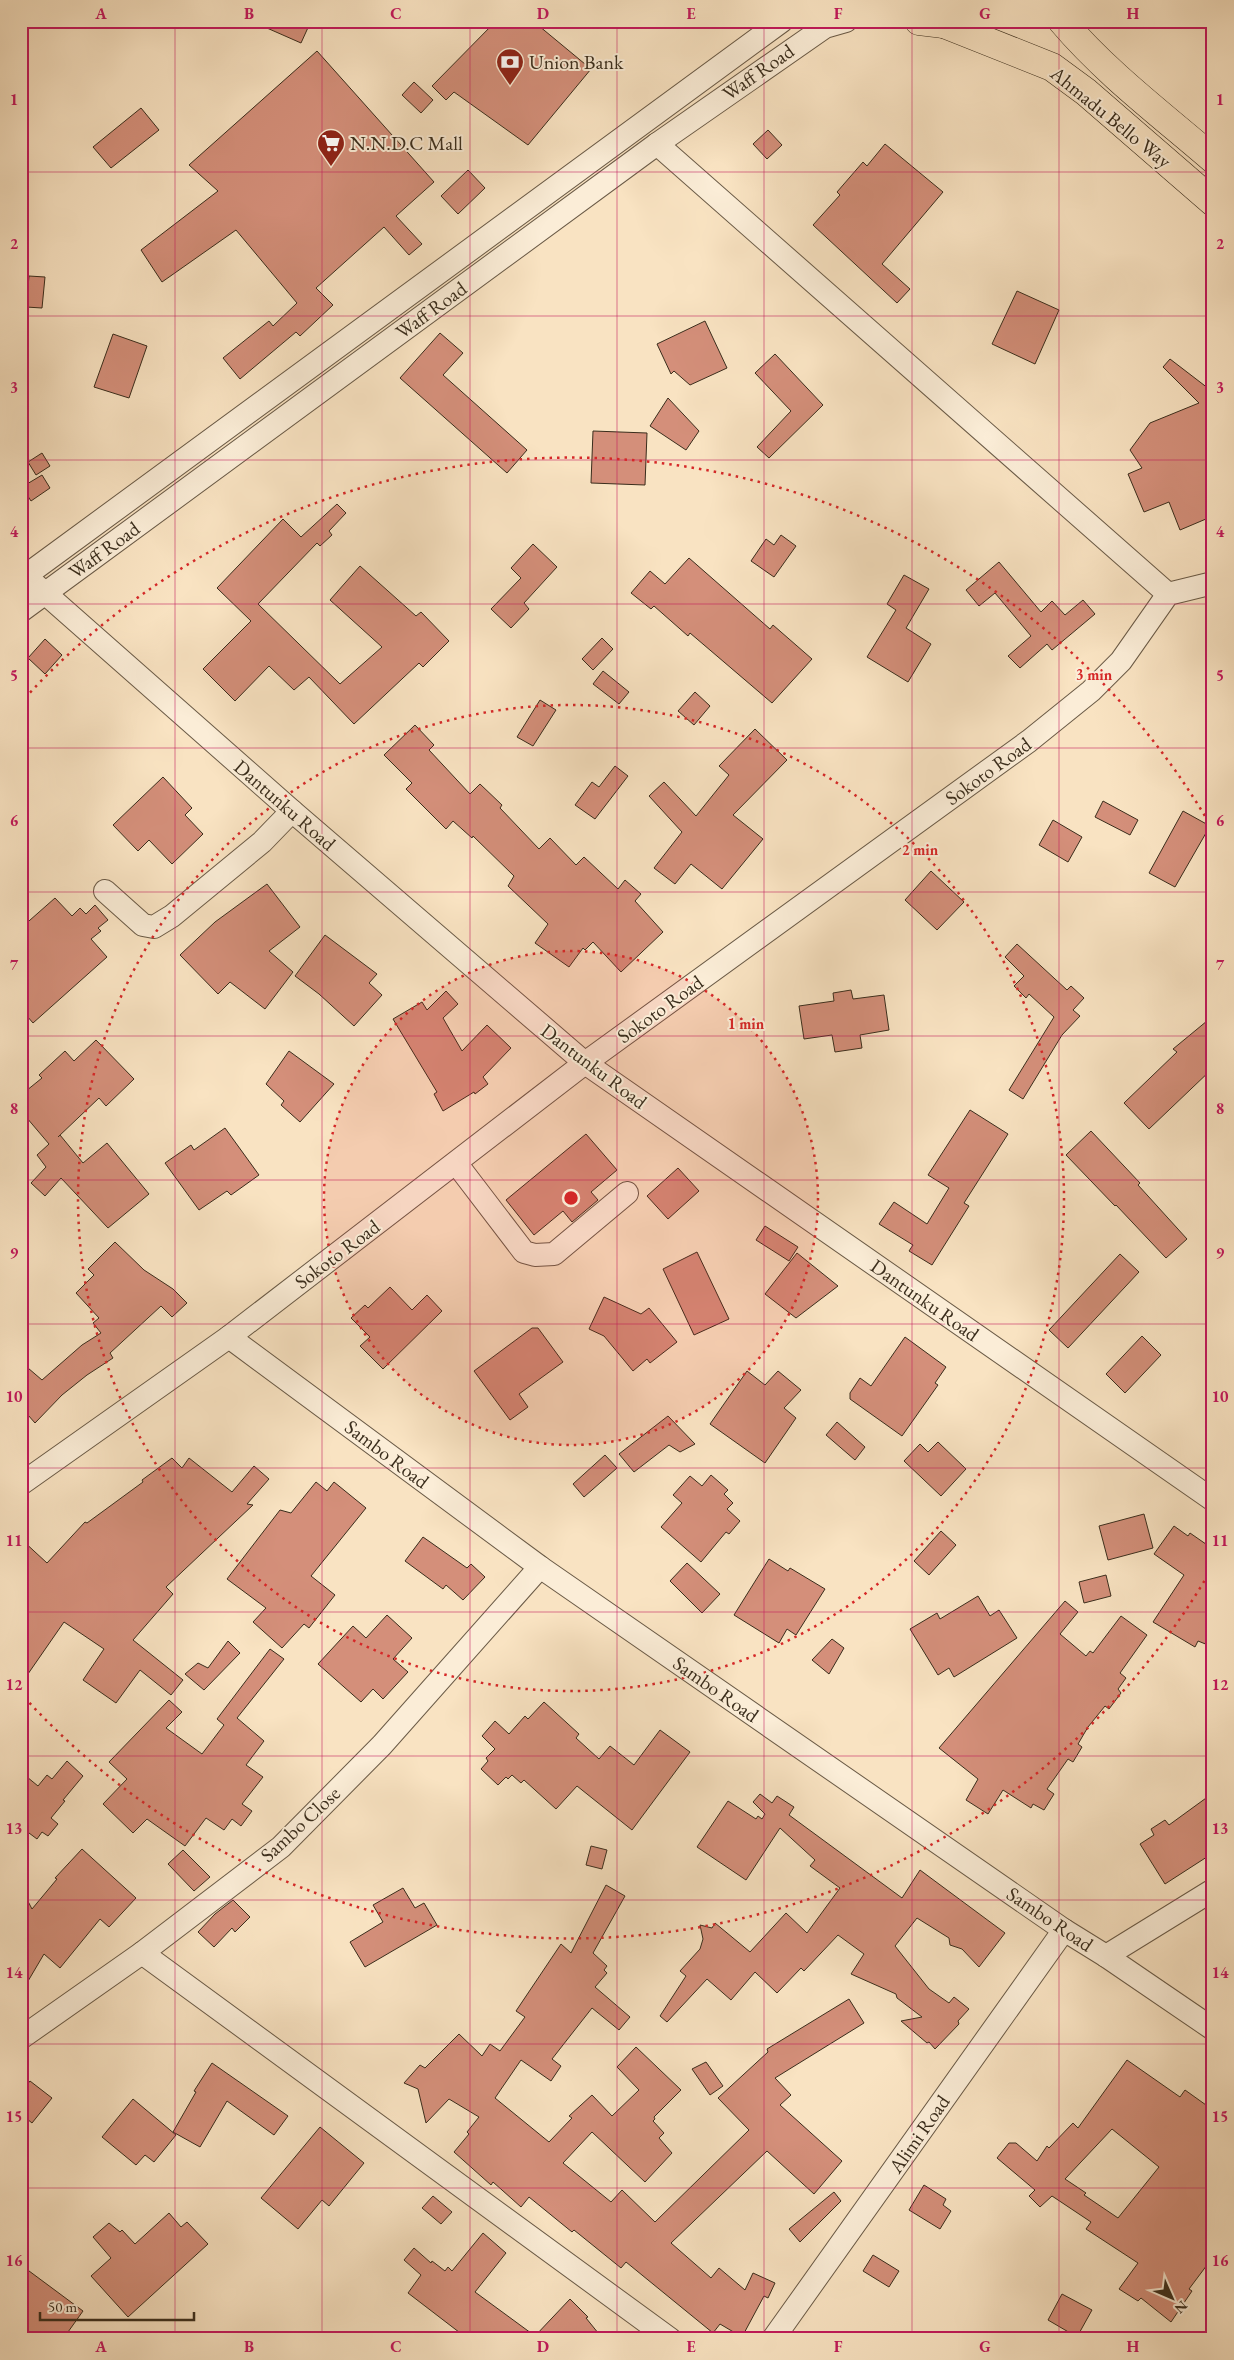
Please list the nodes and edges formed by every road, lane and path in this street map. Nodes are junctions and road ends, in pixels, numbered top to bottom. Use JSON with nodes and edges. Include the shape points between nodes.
{"nodes":[{"id":1,"x":846,"y":21,"type":"edge"},
{"id":2,"x":1062,"y":21,"type":"edge"},
{"id":3,"x":940,"y":22,"type":"edge"},
{"id":4,"x":774,"y":24,"type":"edge"},
{"id":5,"x":657,"y":144,"type":"junction"},
{"id":6,"x":1213,"y":159,"type":"edge"},
{"id":7,"x":1213,"y":202,"type":"edge"},
{"id":8,"x":23,"y":576,"type":"edge"},
{"id":9,"x":1213,"y":583,"type":"edge"},
{"id":10,"x":45,"y":593,"type":"junction"},
{"id":11,"x":1168,"y":594,"type":"junction"},
{"id":12,"x":21,"y":611,"type":"edge"},
{"id":13,"x":292,"y":811,"type":"junction"},
{"id":14,"x":104,"y":891,"type":"dead end"},
{"id":15,"x":585,"y":1063,"type":"junction"},
{"id":16,"x":456,"y":1163,"type":"junction"},
{"id":17,"x":627,"y":1193,"type":"dead end"},
{"id":18,"x":229,"y":1336,"type":"junction"},
{"id":19,"x":21,"y":1484,"type":"edge"},
{"id":20,"x":1213,"y":1500,"type":"edge"},
{"id":21,"x":540,"y":1567,"type":"junction"},
{"id":22,"x":1213,"y":1890,"type":"edge"},
{"id":23,"x":1064,"y":1930,"type":"junction"},
{"id":24,"x":142,"y":1953,"type":"junction"},
{"id":25,"x":1106,"y":1956,"type":"junction"},
{"id":26,"x":1213,"y":2029,"type":"edge"},
{"id":27,"x":21,"y":2038,"type":"edge"},
{"id":28,"x":670,"y":2339,"type":"edge"},
{"id":29,"x":773,"y":2339,"type":"edge"}],
"edges":[{"from":1,"to":5,"type":"street","name":"Waff Road","via":[[825,27]]},
{"from":2,"to":6,"type":"main road","name":"Ahmadu Bello Way","via":[[1108,69]]},
{"from":3,"to":7,"type":"main road","name":"Ahmadu Bello Way","via":[[1052,67],[1086,92]]},
{"from":4,"to":8,"type":"street","name":"Waff Road"},
{"from":5,"to":10,"type":"street","name":"Waff Road"},
{"from":5,"to":11,"type":"street"},
{"from":8,"to":10,"type":"street","name":"Dantunku Road"},
{"from":9,"to":11,"type":"street"},
{"from":10,"to":12,"type":"street","name":"Waff Road"},
{"from":10,"to":13,"type":"street","name":"Dantunku Road"},
{"from":11,"to":15,"type":"street","name":"Sokoto Road","via":[[1121,661],[1091,691],[1029,741]]},
{"from":13,"to":14,"type":"street","via":[[262,842],[154,927],[143,925]]},
{"from":13,"to":15,"type":"street","name":"Dantunku Road"},
{"from":15,"to":16,"type":"street","name":"Sokoto Road"},
{"from":15,"to":20,"type":"street","name":"Dantunku Road"},
{"from":16,"to":17,"type":"street","via":[[524,1252],[535,1255],[554,1254]]},
{"from":16,"to":18,"type":"street","name":"Sokoto Road"},
{"from":18,"to":19,"type":"street","name":"Sokoto Road"},
{"from":18,"to":21,"type":"street","name":"Sambo Road"},
{"from":21,"to":23,"type":"street","name":"Sambo Road"},
{"from":21,"to":24,"type":"street","name":"Sambo Close","via":[[382,1745],[281,1847]]},
{"from":22,"to":25,"type":"street"},
{"from":23,"to":25,"type":"street","name":"Sambo Road"},
{"from":23,"to":29,"type":"street","name":"Alimi Road"},
{"from":24,"to":27,"type":"street","name":"Sambo Close"},
{"from":24,"to":28,"type":"street"},
{"from":25,"to":26,"type":"street","name":"Sambo Road"}]}
